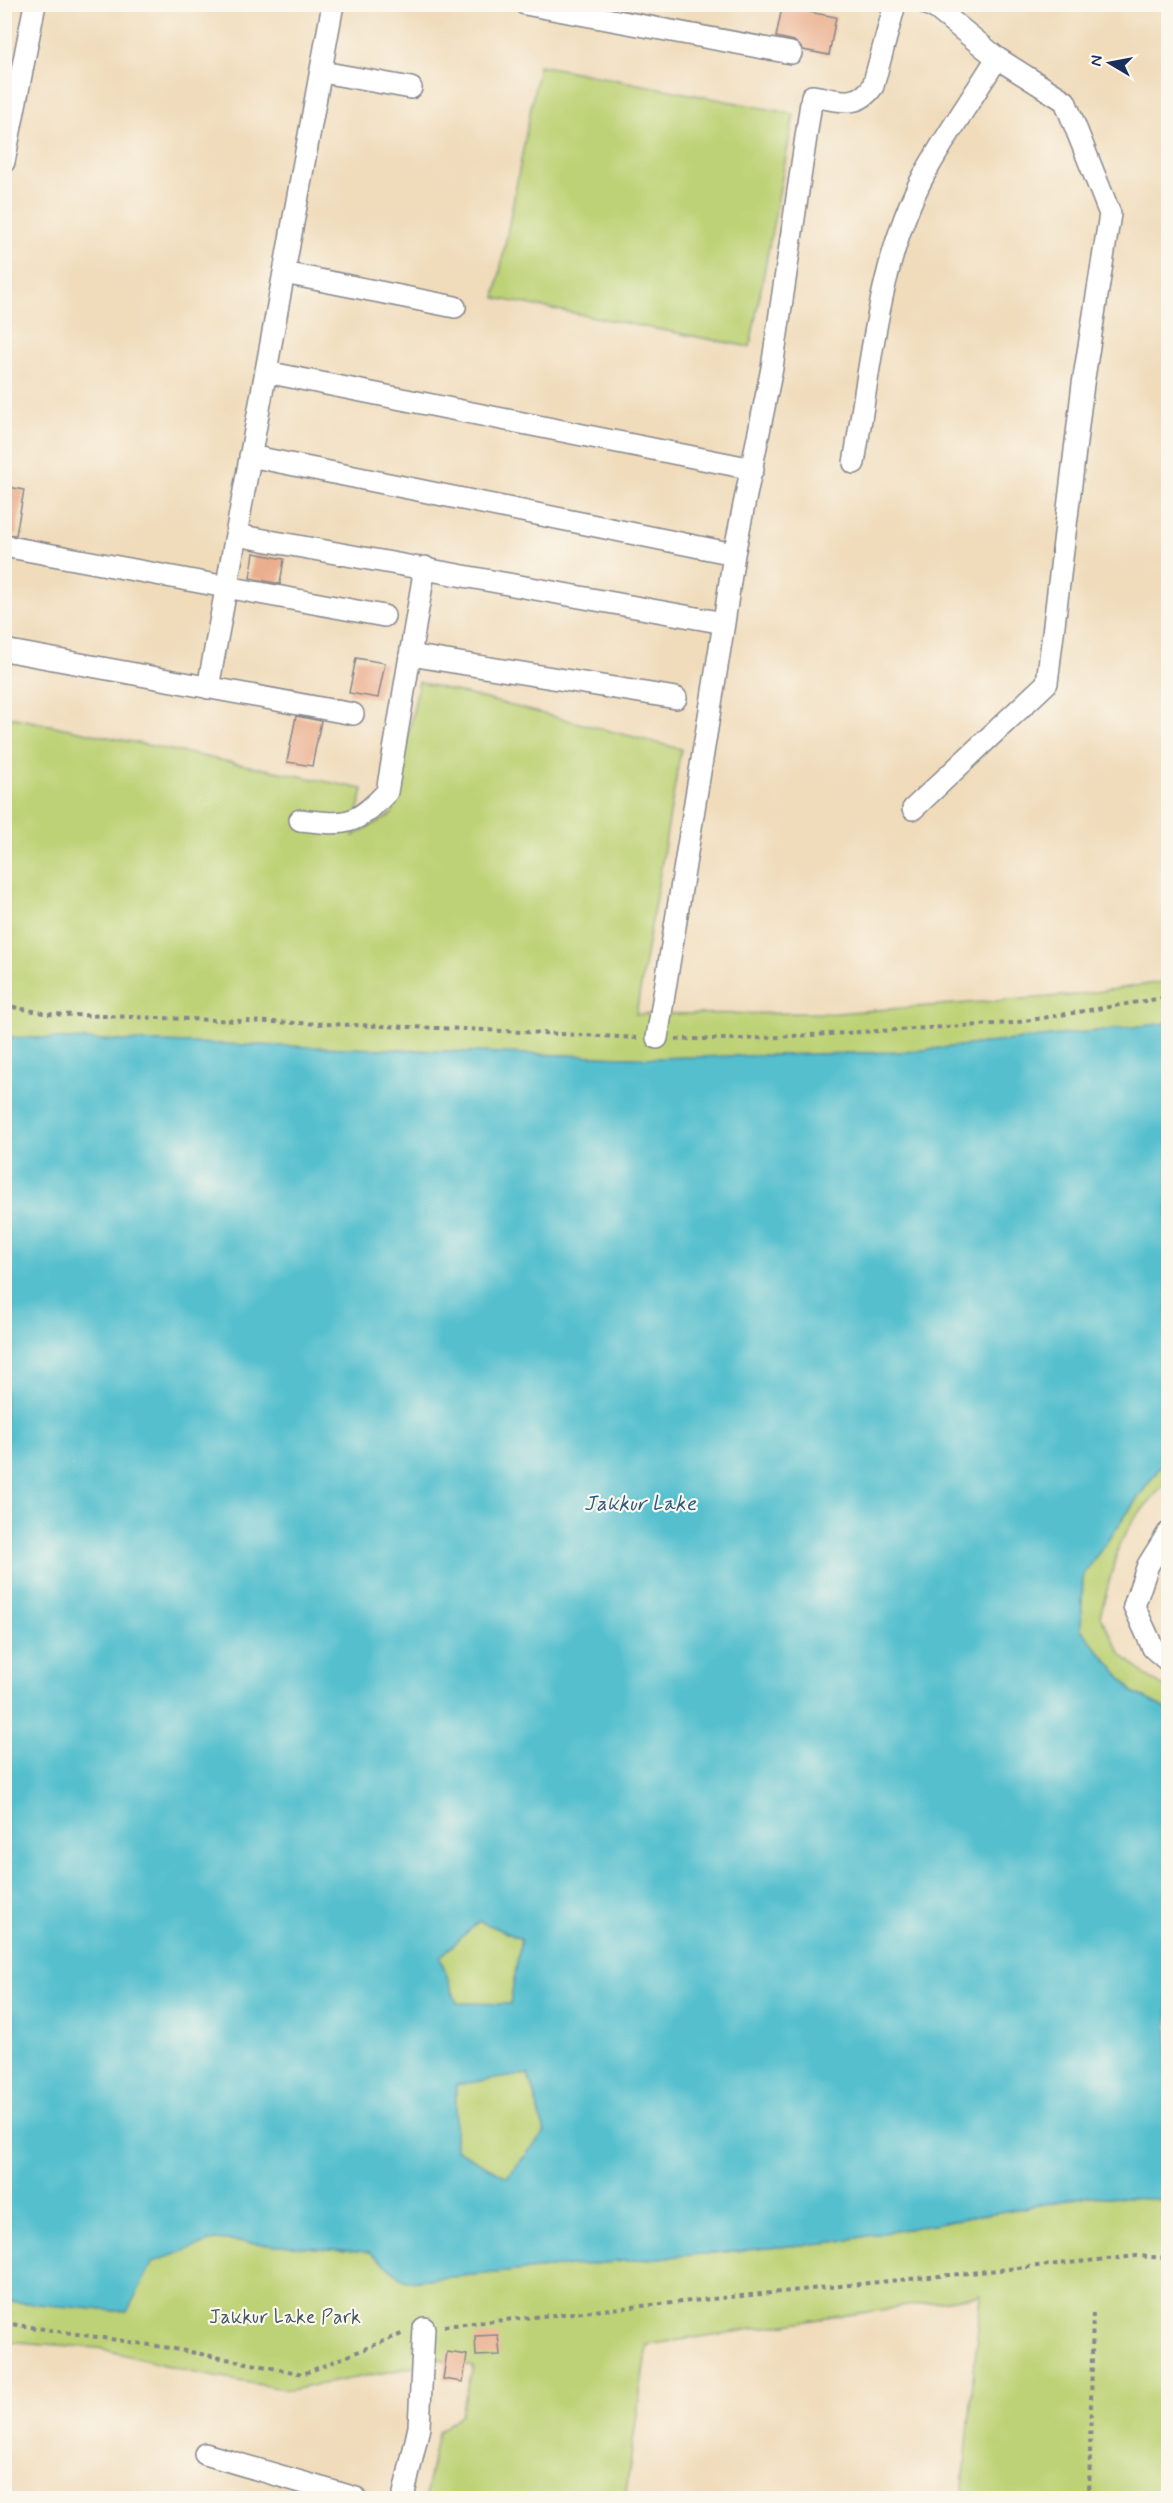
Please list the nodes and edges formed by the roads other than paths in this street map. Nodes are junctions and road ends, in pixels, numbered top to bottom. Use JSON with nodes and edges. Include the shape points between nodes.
{"nodes":[{"id":1,"x":35,"y":4,"type":"edge"},
{"id":2,"x":333,"y":4,"type":"edge"},
{"id":3,"x":525,"y":4,"type":"edge"},
{"id":4,"x":895,"y":4,"type":"edge"},
{"id":5,"x":932,"y":7,"type":"edge"},
{"id":6,"x":791,"y":53,"type":"dead end"},
{"id":7,"x":15,"y":57,"type":"edge"},
{"id":8,"x":997,"y":58,"type":"junction"},
{"id":9,"x":322,"y":72,"type":"junction"},
{"id":10,"x":411,"y":88,"type":"dead end"},
{"id":11,"x":9,"y":120,"type":"edge"},
{"id":12,"x":4,"y":162,"type":"edge"},
{"id":13,"x":284,"y":273,"type":"junction"},
{"id":14,"x":455,"y":307,"type":"dead end"},
{"id":15,"x":266,"y":372,"type":"junction"},
{"id":16,"x":250,"y":456,"type":"junction"},
{"id":17,"x":854,"y":464,"type":"dead end"},
{"id":18,"x":753,"y":469,"type":"junction"},
{"id":19,"x":236,"y":535,"type":"junction"},
{"id":20,"x":4,"y":546,"type":"edge"},
{"id":21,"x":734,"y":554,"type":"junction"},
{"id":22,"x":425,"y":567,"type":"junction"},
{"id":23,"x":226,"y":587,"type":"junction"},
{"id":24,"x":384,"y":616,"type":"dead end"},
{"id":25,"x":724,"y":622,"type":"junction"},
{"id":26,"x":4,"y":650,"type":"edge"},
{"id":27,"x":410,"y":655,"type":"junction"},
{"id":28,"x":208,"y":688,"type":"junction"},
{"id":29,"x":676,"y":698,"type":"dead end"},
{"id":30,"x":353,"y":714,"type":"dead end"},
{"id":31,"x":913,"y":809,"type":"dead end"},
{"id":32,"x":300,"y":820,"type":"dead end"},
{"id":33,"x":657,"y":1038,"type":"road end"},
{"id":34,"x":1168,"y":1533,"type":"edge"},
{"id":35,"x":1168,"y":1661,"type":"edge"},
{"id":36,"x":424,"y":2328,"type":"road end"},
{"id":37,"x":206,"y":2454,"type":"dead end"},
{"id":38,"x":356,"y":2499,"type":"edge"},
{"id":39,"x":403,"y":2499,"type":"edge"}],
"edges":[{"from":1,"to":7,"type":"street"},
{"from":2,"to":9,"type":"street"},
{"from":3,"to":6,"type":"street"},
{"from":4,"to":18,"type":"street","via":[[873,86],[866,96],[856,102],[812,96]]},
{"from":5,"to":8,"type":"street"},
{"from":7,"to":11,"type":"street"},
{"from":8,"to":17,"type":"street","via":[[924,176],[900,234],[885,287]]},
{"from":8,"to":31,"type":"street","via":[[1065,101],[1110,214],[1083,384],[1047,683]]},
{"from":9,"to":10,"type":"street"},
{"from":9,"to":13,"type":"street"},
{"from":11,"to":12,"type":"street"},
{"from":13,"to":14,"type":"street"},
{"from":13,"to":15,"type":"street"},
{"from":15,"to":16,"type":"street"},
{"from":15,"to":18,"type":"street"},
{"from":16,"to":19,"type":"street"},
{"from":16,"to":21,"type":"street"},
{"from":18,"to":21,"type":"street"},
{"from":19,"to":22,"type":"street"},
{"from":19,"to":23,"type":"street"},
{"from":20,"to":23,"type":"street"},
{"from":21,"to":25,"type":"street"},
{"from":22,"to":25,"type":"street"},
{"from":22,"to":27,"type":"street"},
{"from":23,"to":24,"type":"street"},
{"from":23,"to":28,"type":"street"},
{"from":25,"to":33,"type":"street"},
{"from":26,"to":28,"type":"street"},
{"from":27,"to":29,"type":"street"},
{"from":27,"to":32,"type":"street","via":[[387,792],[365,815],[337,824]]},
{"from":28,"to":30,"type":"street"},
{"from":34,"to":35,"type":"street","via":[[1148,1565],[1134,1606],[1153,1647]]},
{"from":36,"to":39,"type":"street","via":[[419,2427]]},
{"from":37,"to":38,"type":"street"}]}
